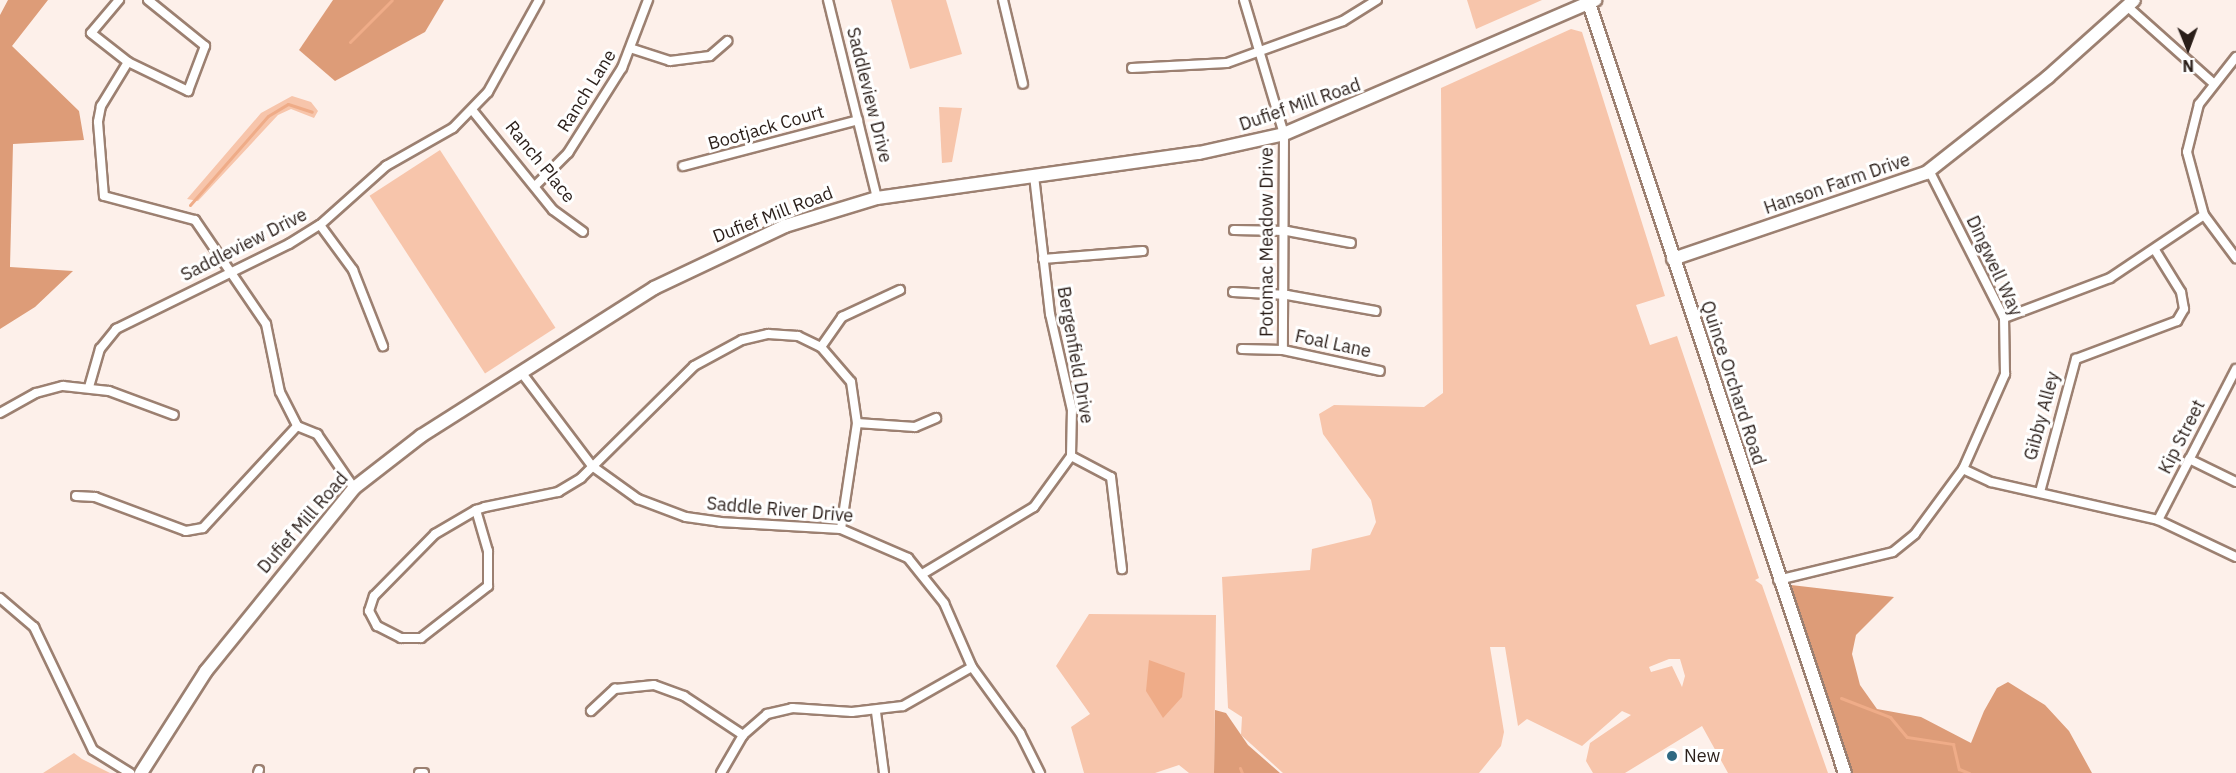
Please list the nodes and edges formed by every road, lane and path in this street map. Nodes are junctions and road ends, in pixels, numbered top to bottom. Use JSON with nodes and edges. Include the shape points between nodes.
{"nodes":[{"id":1,"x":119,"y":0,"type":"edge"},
{"id":2,"x":148,"y":0,"type":"edge"},
{"id":3,"x":539,"y":0,"type":"edge"},
{"id":4,"x":648,"y":0,"type":"edge"},
{"id":5,"x":828,"y":0,"type":"edge"},
{"id":6,"x":1003,"y":0,"type":"edge"},
{"id":7,"x":1244,"y":0,"type":"edge"},
{"id":8,"x":1377,"y":0,"type":"edge"},
{"id":9,"x":1592,"y":2,"type":"edge"},
{"id":10,"x":2131,"y":4,"type":"edge"},
{"id":11,"x":727,"y":41,"type":"dead end"},
{"id":12,"x":633,"y":49,"type":"junction"},
{"id":13,"x":1263,"y":51,"type":"junction"},
{"id":14,"x":2236,"y":57,"type":"edge"},
{"id":15,"x":128,"y":62,"type":"junction"},
{"id":16,"x":1132,"y":68,"type":"dead end"},
{"id":17,"x":2212,"y":82,"type":"junction"},
{"id":18,"x":1023,"y":84,"type":"dead end"},
{"id":19,"x":473,"y":111,"type":"junction"},
{"id":20,"x":858,"y":120,"type":"junction"},
{"id":21,"x":1284,"y":134,"type":"junction"},
{"id":22,"x":682,"y":166,"type":"dead end"},
{"id":23,"x":1929,"y":171,"type":"junction"},
{"id":24,"x":1034,"y":176,"type":"junction"},
{"id":25,"x":535,"y":186,"type":"junction"},
{"id":26,"x":877,"y":198,"type":"junction"},
{"id":27,"x":2204,"y":216,"type":"junction"},
{"id":28,"x":320,"y":225,"type":"junction"},
{"id":29,"x":1234,"y":230,"type":"dead end"},
{"id":30,"x":1287,"y":231,"type":"junction"},
{"id":31,"x":583,"y":232,"type":"dead end"},
{"id":32,"x":1351,"y":243,"type":"dead end"},
{"id":33,"x":2155,"y":249,"type":"junction"},
{"id":34,"x":1143,"y":251,"type":"dead end"},
{"id":35,"x":2236,"y":258,"type":"edge"},
{"id":36,"x":1043,"y":259,"type":"junction"},
{"id":37,"x":1673,"y":259,"type":"junction"},
{"id":38,"x":233,"y":271,"type":"junction"},
{"id":39,"x":900,"y":290,"type":"dead end"},
{"id":40,"x":1233,"y":292,"type":"dead end"},
{"id":41,"x":1287,"y":295,"type":"junction"},
{"id":42,"x":1376,"y":311,"type":"dead end"},
{"id":43,"x":2004,"y":318,"type":"junction"},
{"id":44,"x":383,"y":346,"type":"dead end"},
{"id":45,"x":821,"y":347,"type":"junction"},
{"id":46,"x":1242,"y":349,"type":"dead end"},
{"id":47,"x":1283,"y":350,"type":"junction"},
{"id":48,"x":2236,"y":369,"type":"edge"},
{"id":49,"x":1380,"y":371,"type":"dead end"},
{"id":50,"x":521,"y":372,"type":"junction"},
{"id":51,"x":89,"y":387,"type":"junction"},
{"id":52,"x":0,"y":413,"type":"edge"},
{"id":53,"x":174,"y":415,"type":"dead end"},
{"id":54,"x":936,"y":418,"type":"dead end"},
{"id":55,"x":857,"y":423,"type":"junction"},
{"id":56,"x":297,"y":426,"type":"junction"},
{"id":57,"x":1071,"y":456,"type":"junction"},
{"id":58,"x":2189,"y":459,"type":"junction"},
{"id":59,"x":592,"y":466,"type":"junction"},
{"id":60,"x":1963,"y":469,"type":"junction"},
{"id":61,"x":2236,"y":482,"type":"edge"},
{"id":62,"x":354,"y":488,"type":"junction"},
{"id":63,"x":2040,"y":492,"type":"junction"},
{"id":64,"x":76,"y":496,"type":"dead end"},
{"id":65,"x":476,"y":510,"type":"junction"},
{"id":66,"x":2158,"y":520,"type":"junction"},
{"id":67,"x":841,"y":529,"type":"junction"},
{"id":68,"x":2236,"y":557,"type":"edge"},
{"id":69,"x":1122,"y":569,"type":"dead end"},
{"id":70,"x":924,"y":573,"type":"junction"},
{"id":71,"x":1779,"y":580,"type":"junction"},
{"id":72,"x":0,"y":598,"type":"edge"},
{"id":73,"x":972,"y":667,"type":"junction"},
{"id":74,"x":591,"y":711,"type":"dead end"},
{"id":75,"x":876,"y":712,"type":"junction"},
{"id":76,"x":743,"y":735,"type":"junction"},
{"id":77,"x":130,"y":773,"type":"edge"},
{"id":78,"x":141,"y":773,"type":"edge"},
{"id":79,"x":419,"y":773,"type":"edge"},
{"id":80,"x":424,"y":773,"type":"edge"},
{"id":81,"x":721,"y":773,"type":"edge"},
{"id":82,"x":884,"y":773,"type":"edge"},
{"id":83,"x":1040,"y":773,"type":"edge"},
{"id":84,"x":1845,"y":773,"type":"edge"}],
"edges":[{"from":1,"to":15,"type":"street","via":[[91,33]]},
{"from":2,"to":15,"type":"street","via":[[205,46],[188,91]]},
{"from":3,"to":19,"type":"street","name":"Saddleview Drive"},
{"from":4,"to":12,"type":"street","name":"Ranch Lane"},
{"from":5,"to":20,"type":"street","name":"Saddleview Drive"},
{"from":6,"to":18,"type":"street"},
{"from":7,"to":13,"type":"street","name":"Potomac Meadow Drive"},
{"from":8,"to":13,"type":"street","via":[[1343,21]]},
{"from":9,"to":21,"type":"main road","name":"Dufief Mill Road"},
{"from":9,"to":37,"type":"main road","name":"Quince Orchard Road"},
{"from":10,"to":17,"type":"street"},
{"from":10,"to":23,"type":"main road","name":"Hanson Farm Drive"},
{"from":11,"to":12,"type":"street","via":[[710,56],[670,61]]},
{"from":12,"to":25,"type":"street","name":"Ranch Lane","via":[[568,153]]},
{"from":13,"to":16,"type":"street","via":[[1206,68]]},
{"from":13,"to":21,"type":"street","name":"Potomac Meadow Drive"},
{"from":14,"to":17,"type":"street"},
{"from":15,"to":38,"type":"street","via":[[101,106],[100,190],[104,196],[195,220]]},
{"from":17,"to":27,"type":"street","via":[[2192,124],[2187,152]]},
{"from":19,"to":25,"type":"street","name":"Ranch Place"},
{"from":19,"to":28,"type":"street","name":"Saddleview Drive","via":[[386,166]]},
{"from":20,"to":22,"type":"street","name":"Bootjack Court"},
{"from":20,"to":26,"type":"street","name":"Saddleview Drive"},
{"from":21,"to":24,"type":"main road","name":"Dufief Mill Road","via":[[1199,153]]},
{"from":21,"to":30,"type":"street","name":"Potomac Meadow Drive"},
{"from":23,"to":37,"type":"main road","name":"Hanson Farm Drive"},
{"from":23,"to":43,"type":"street","name":"Dingwell Way"},
{"from":24,"to":26,"type":"main road","name":"Dufief Mill Road"},
{"from":24,"to":36,"type":"street","name":"Bergenfield Drive"},
{"from":25,"to":31,"type":"street","name":"Ranch Place","via":[[553,210]]},
{"from":26,"to":50,"type":"main road","name":"Dufief Mill Road","via":[[785,226],[718,254]]},
{"from":27,"to":33,"type":"street"},
{"from":27,"to":35,"type":"street"},
{"from":28,"to":38,"type":"street","name":"Saddleview Drive"},
{"from":28,"to":44,"type":"street","via":[[353,270]]},
{"from":29,"to":30,"type":"street"},
{"from":30,"to":32,"type":"street"},
{"from":30,"to":41,"type":"street","name":"Potomac Meadow Drive"},
{"from":33,"to":43,"type":"street","via":[[2110,278]]},
{"from":33,"to":63,"type":"street","name":"Gibby Alley","via":[[2181,292],[2184,309],[2177,321],[2076,359]]},
{"from":34,"to":36,"type":"street"},
{"from":36,"to":57,"type":"street","name":"Bergenfield Drive","via":[[1072,410]]},
{"from":37,"to":71,"type":"main road","name":"Quince Orchard Road"},
{"from":38,"to":51,"type":"street","name":"Saddleview Drive","via":[[116,329],[94,362]]},
{"from":38,"to":56,"type":"street","via":[[266,324],[280,392]]},
{"from":39,"to":45,"type":"street","via":[[842,317]]},
{"from":40,"to":41,"type":"street"},
{"from":41,"to":42,"type":"street"},
{"from":41,"to":47,"type":"street","name":"Potomac Meadow Drive"},
{"from":43,"to":60,"type":"street","name":"Dingwell Way","via":[[2006,374]]},
{"from":45,"to":55,"type":"street","via":[[851,382]]},
{"from":45,"to":59,"type":"street","via":[[798,336],[768,334],[713,354],[667,387]]},
{"from":46,"to":47,"type":"street","name":"Foal Lane"},
{"from":47,"to":49,"type":"street","name":"Foal Lane"},
{"from":48,"to":58,"type":"street","name":"Kip Street"},
{"from":50,"to":59,"type":"street","name":"Saddle River Drive"},
{"from":50,"to":62,"type":"main road","name":"Dufief Mill Road"},
{"from":51,"to":52,"type":"street","via":[[36,393]]},
{"from":51,"to":53,"type":"street"},
{"from":54,"to":55,"type":"street","via":[[915,427]]},
{"from":55,"to":67,"type":"street"},
{"from":56,"to":62,"type":"street","via":[[317,434]]},
{"from":56,"to":64,"type":"street","via":[[203,528],[186,531],[95,497]]},
{"from":57,"to":69,"type":"street","via":[[1111,477]]},
{"from":57,"to":70,"type":"street","via":[[1034,507]]},
{"from":58,"to":61,"type":"street"},
{"from":58,"to":66,"type":"street","name":"Kip Street"},
{"from":59,"to":65,"type":"street","via":[[558,492]]},
{"from":59,"to":67,"type":"street","name":"Saddle River Drive","via":[[638,499],[686,517]]},
{"from":60,"to":63,"type":"street"},
{"from":60,"to":71,"type":"street","name":"Dingwell Way","via":[[1915,534],[1893,552]]},
{"from":62,"to":78,"type":"main road","name":"Dufief Mill Road","via":[[206,670]]},
{"from":63,"to":66,"type":"street"},
{"from":65,"to":65,"type":"street","via":[[435,534],[386,581],[369,610],[377,626],[401,638],[433,633],[488,586],[488,551]]},
{"from":66,"to":68,"type":"street"},
{"from":67,"to":70,"type":"street","name":"Saddle River Drive","via":[[884,543]]},
{"from":70,"to":73,"type":"street","name":"Saddle River Drive","via":[[944,603]]},
{"from":71,"to":84,"type":"main road","name":"Quince Orchard Road"},
{"from":72,"to":77,"type":"street","via":[[34,627],[93,750]]},
{"from":73,"to":75,"type":"street","via":[[933,693]]},
{"from":73,"to":83,"type":"street","name":"Saddle River Drive","via":[[1020,733]]},
{"from":74,"to":76,"type":"street","via":[[615,689],[654,684],[684,696]]},
{"from":75,"to":76,"type":"street","via":[[779,710]]},
{"from":75,"to":82,"type":"street"},
{"from":76,"to":81,"type":"street"},
{"from":79,"to":80,"type":"street"}]}
